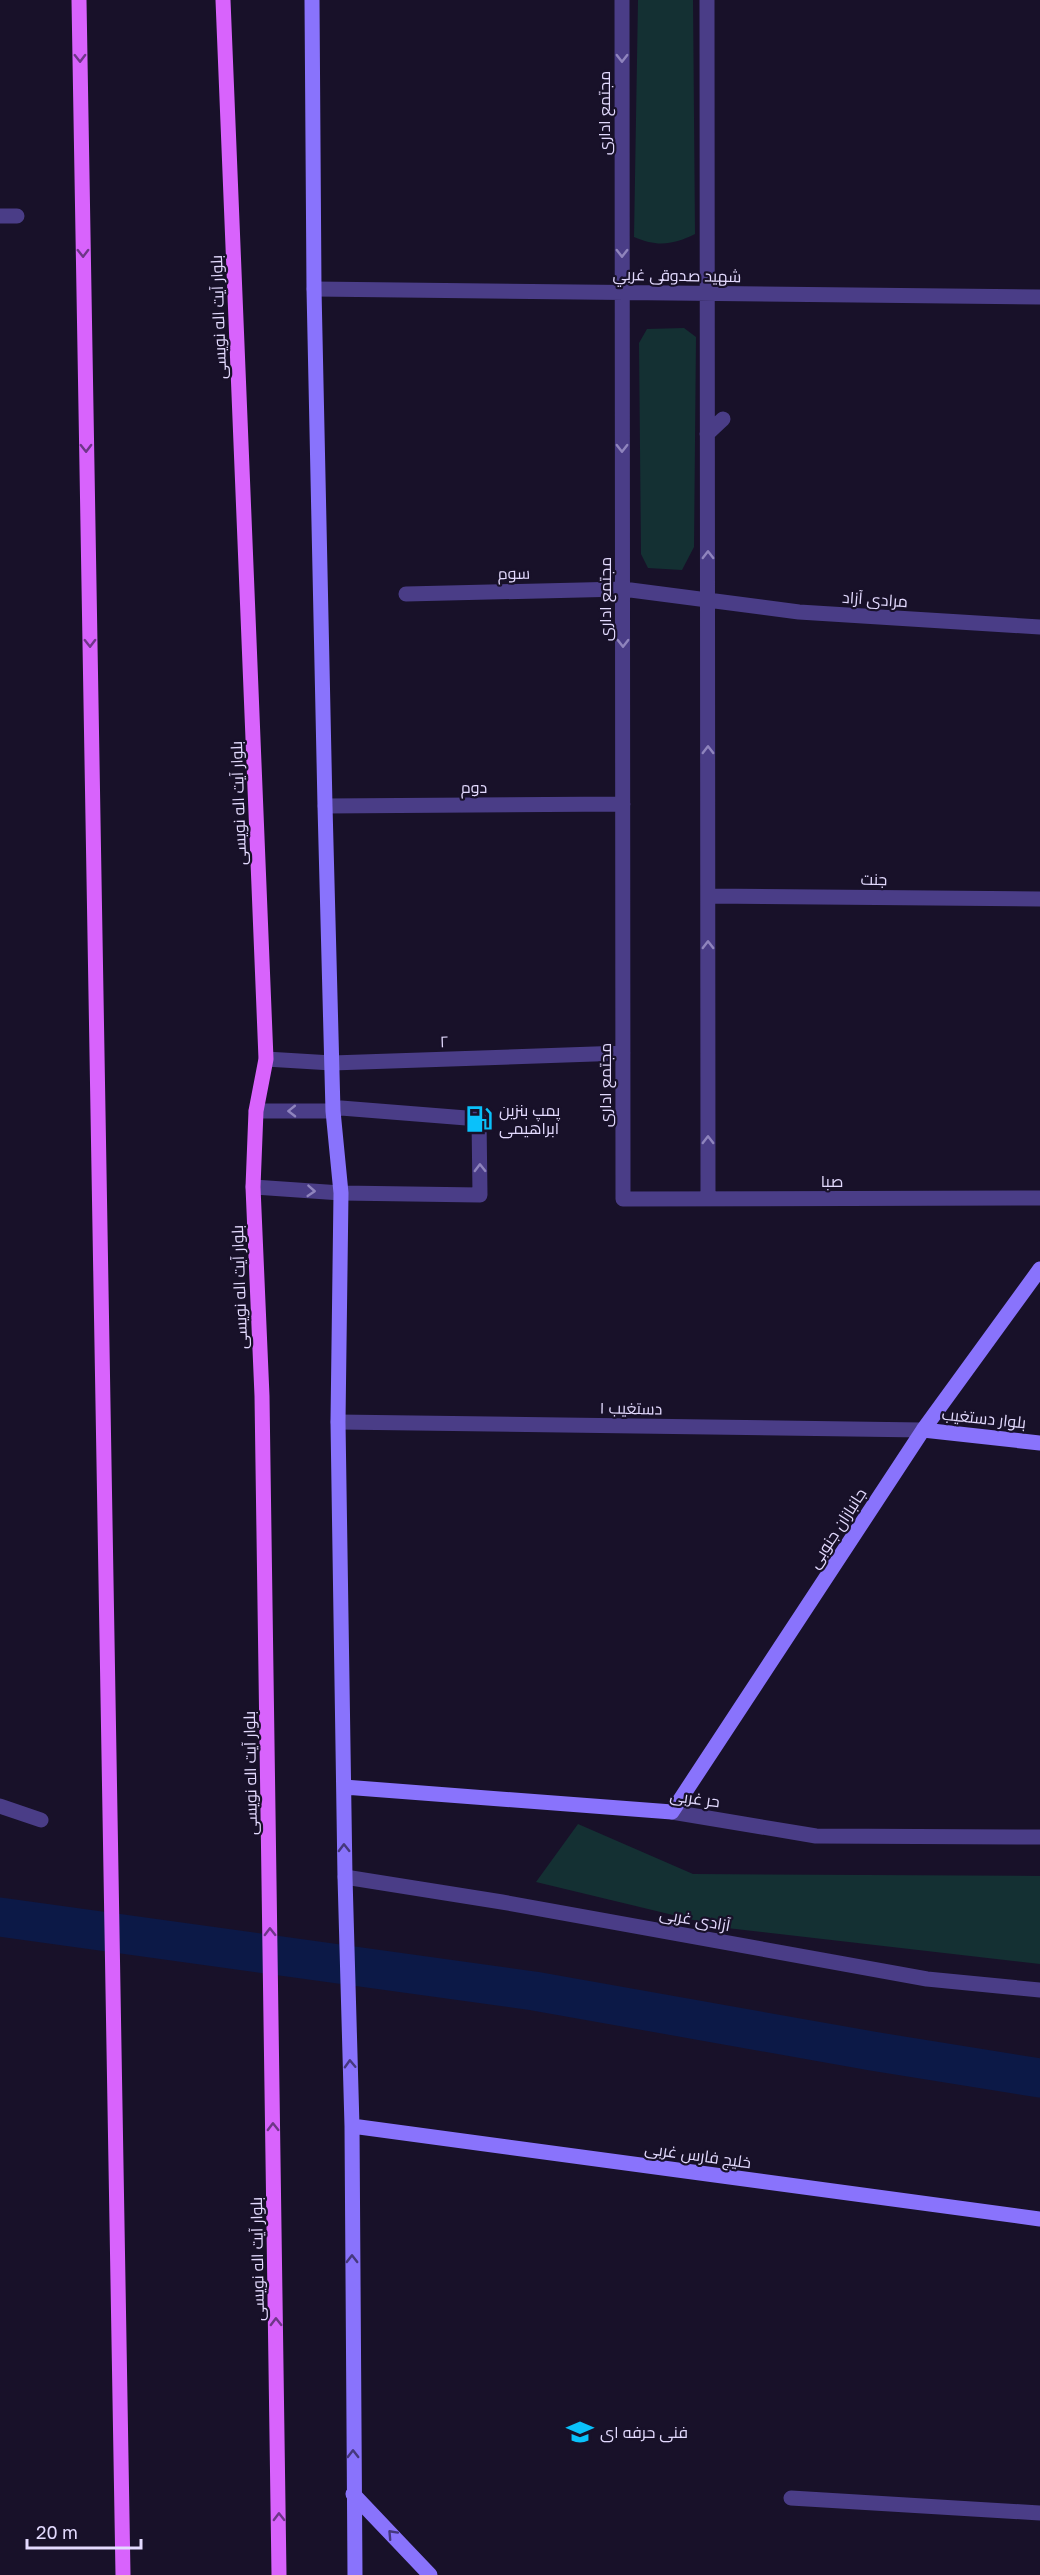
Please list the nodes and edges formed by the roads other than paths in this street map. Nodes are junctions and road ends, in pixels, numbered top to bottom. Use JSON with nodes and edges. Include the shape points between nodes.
{"nodes":[{"id":1,"x":79,"y":0,"type":"edge"},
{"id":2,"x":223,"y":0,"type":"edge"},
{"id":3,"x":312,"y":0,"type":"edge"},
{"id":4,"x":622,"y":0,"type":"edge"},
{"id":5,"x":707,"y":0,"type":"edge"},
{"id":6,"x":0,"y":216,"type":"edge"},
{"id":7,"x":17,"y":216,"type":"dead end"},
{"id":8,"x":314,"y":289,"type":"junction"},
{"id":9,"x":622,"y":292,"type":"junction"},
{"id":10,"x":707,"y":294,"type":"junction"},
{"id":11,"x":1040,"y":297,"type":"edge"},
{"id":12,"x":723,"y":419,"type":"dead end"},
{"id":13,"x":707,"y":434,"type":"junction"},
{"id":14,"x":623,"y":589,"type":"junction"},
{"id":15,"x":406,"y":594,"type":"dead end"},
{"id":16,"x":708,"y":602,"type":"junction"},
{"id":17,"x":1040,"y":627,"type":"edge"},
{"id":18,"x":623,"y":804,"type":"junction"},
{"id":19,"x":325,"y":806,"type":"junction"},
{"id":20,"x":708,"y":896,"type":"junction"},
{"id":21,"x":1040,"y":899,"type":"edge"},
{"id":22,"x":623,"y":1053,"type":"junction"},
{"id":23,"x":267,"y":1059,"type":"junction"},
{"id":24,"x":332,"y":1063,"type":"junction"},
{"id":25,"x":333,"y":1111,"type":"junction"},
{"id":26,"x":256,"y":1112,"type":"junction"},
{"id":27,"x":253,"y":1187,"type":"junction"},
{"id":28,"x":341,"y":1193,"type":"junction"},
{"id":29,"x":623,"y":1198,"type":"joint"},
{"id":30,"x":708,"y":1198,"type":"junction"},
{"id":31,"x":1040,"y":1198,"type":"edge"},
{"id":32,"x":1040,"y":1269,"type":"edge"},
{"id":33,"x":338,"y":1422,"type":"junction"},
{"id":34,"x":923,"y":1430,"type":"junction"},
{"id":35,"x":1040,"y":1443,"type":"edge"},
{"id":36,"x":344,"y":1787,"type":"junction"},
{"id":37,"x":0,"y":1806,"type":"edge"},
{"id":38,"x":672,"y":1812,"type":"junction"},
{"id":39,"x":41,"y":1820,"type":"dead end"},
{"id":40,"x":1040,"y":1837,"type":"edge"},
{"id":41,"x":345,"y":1877,"type":"junction"},
{"id":42,"x":1040,"y":1990,"type":"edge"},
{"id":43,"x":352,"y":2126,"type":"junction"},
{"id":44,"x":1040,"y":2220,"type":"edge"},
{"id":45,"x":353,"y":2494,"type":"junction"},
{"id":46,"x":791,"y":2498,"type":"dead end"},
{"id":47,"x":1040,"y":2513,"type":"edge"},
{"id":48,"x":123,"y":2575,"type":"edge"},
{"id":49,"x":279,"y":2575,"type":"edge"},
{"id":50,"x":355,"y":2575,"type":"edge"},
{"id":51,"x":430,"y":2575,"type":"edge"}],
"edges":[{"from":1,"to":48,"type":"main road","one_way":true},
{"from":2,"to":23,"type":"main road","name":"بلوار آیت اله نویسی"},
{"from":3,"to":8,"type":"street"},
{"from":4,"to":9,"type":"street","name":"مجتمع اداری","one_way":true},
{"from":5,"to":10,"type":"street"},
{"from":6,"to":7,"type":"street"},
{"from":8,"to":9,"type":"street","name":"شهید صدوقی غربي"},
{"from":8,"to":19,"type":"street"},
{"from":9,"to":10,"type":"street","name":"شهید صدوقی غربي"},
{"from":9,"to":14,"type":"street","name":"مجتمع اداری","one_way":true},
{"from":10,"to":11,"type":"street","name":"شهید صدوقی غربي"},
{"from":10,"to":13,"type":"street"},
{"from":12,"to":13,"type":"street"},
{"from":16,"to":13,"type":"street","one_way":true},
{"from":14,"to":15,"type":"street","name":"سوم"},
{"from":14,"to":16,"type":"street","name":"سوم"},
{"from":14,"to":18,"type":"street","name":"مجتمع اداری","one_way":true},
{"from":16,"to":17,"type":"street","name":"مرادی آزاد","via":[[799,612]]},
{"from":20,"to":16,"type":"street","one_way":true},
{"from":18,"to":19,"type":"street","name":"دوم"},
{"from":18,"to":22,"type":"street","name":"مجتمع اداری"},
{"from":19,"to":24,"type":"street"},
{"from":20,"to":21,"type":"street","name":"جنت"},
{"from":30,"to":20,"type":"street","one_way":true},
{"from":22,"to":24,"type":"street","name":"۲"},
{"from":22,"to":29,"type":"street","name":"مجتمع اداری"},
{"from":23,"to":24,"type":"street","name":"۲"},
{"from":23,"to":26,"type":"main road","name":"بلوار آیت اله نویسی"},
{"from":24,"to":25,"type":"street"},
{"from":25,"to":26,"type":"street","one_way":true},
{"from":25,"to":28,"type":"street"},
{"from":28,"to":25,"type":"street","one_way":true,"via":[[480,1194],[478,1119],[341,1108]]},
{"from":26,"to":27,"type":"main road","name":"بلوار آیت اله نویسی"},
{"from":27,"to":28,"type":"street","one_way":true},
{"from":49,"to":27,"type":"main road","name":"بلوار آیت اله نویسی","one_way":true,"via":[[262,1396]]},
{"from":28,"to":33,"type":"street"},
{"from":29,"to":30,"type":"street","name":"صبا"},
{"from":30,"to":31,"type":"street","name":"صبا"},
{"from":32,"to":34,"type":"street","name":"جانبازان جنوبی"},
{"from":33,"to":34,"type":"street","name":"دستغیب ۱"},
{"from":33,"to":36,"type":"street"},
{"from":34,"to":35,"type":"street","name":"بلوار دستغیب"},
{"from":34,"to":38,"type":"street","name":"جانبازان جنوبی"},
{"from":36,"to":38,"type":"street","name":"حر غربی"},
{"from":41,"to":36,"type":"street","one_way":true},
{"from":37,"to":39,"type":"street"},
{"from":38,"to":40,"type":"street","name":"حر غربی","via":[[816,1836]]},
{"from":41,"to":42,"type":"street","name":"آزادی غربی","via":[[927,1979]]},
{"from":43,"to":41,"type":"street","one_way":true},
{"from":43,"to":44,"type":"street","name":"خلیج فارس غربی"},
{"from":45,"to":43,"type":"street","one_way":true},
{"from":45,"to":50,"type":"street"},
{"from":51,"to":45,"type":"street","one_way":true},
{"from":46,"to":47,"type":"street"}]}
